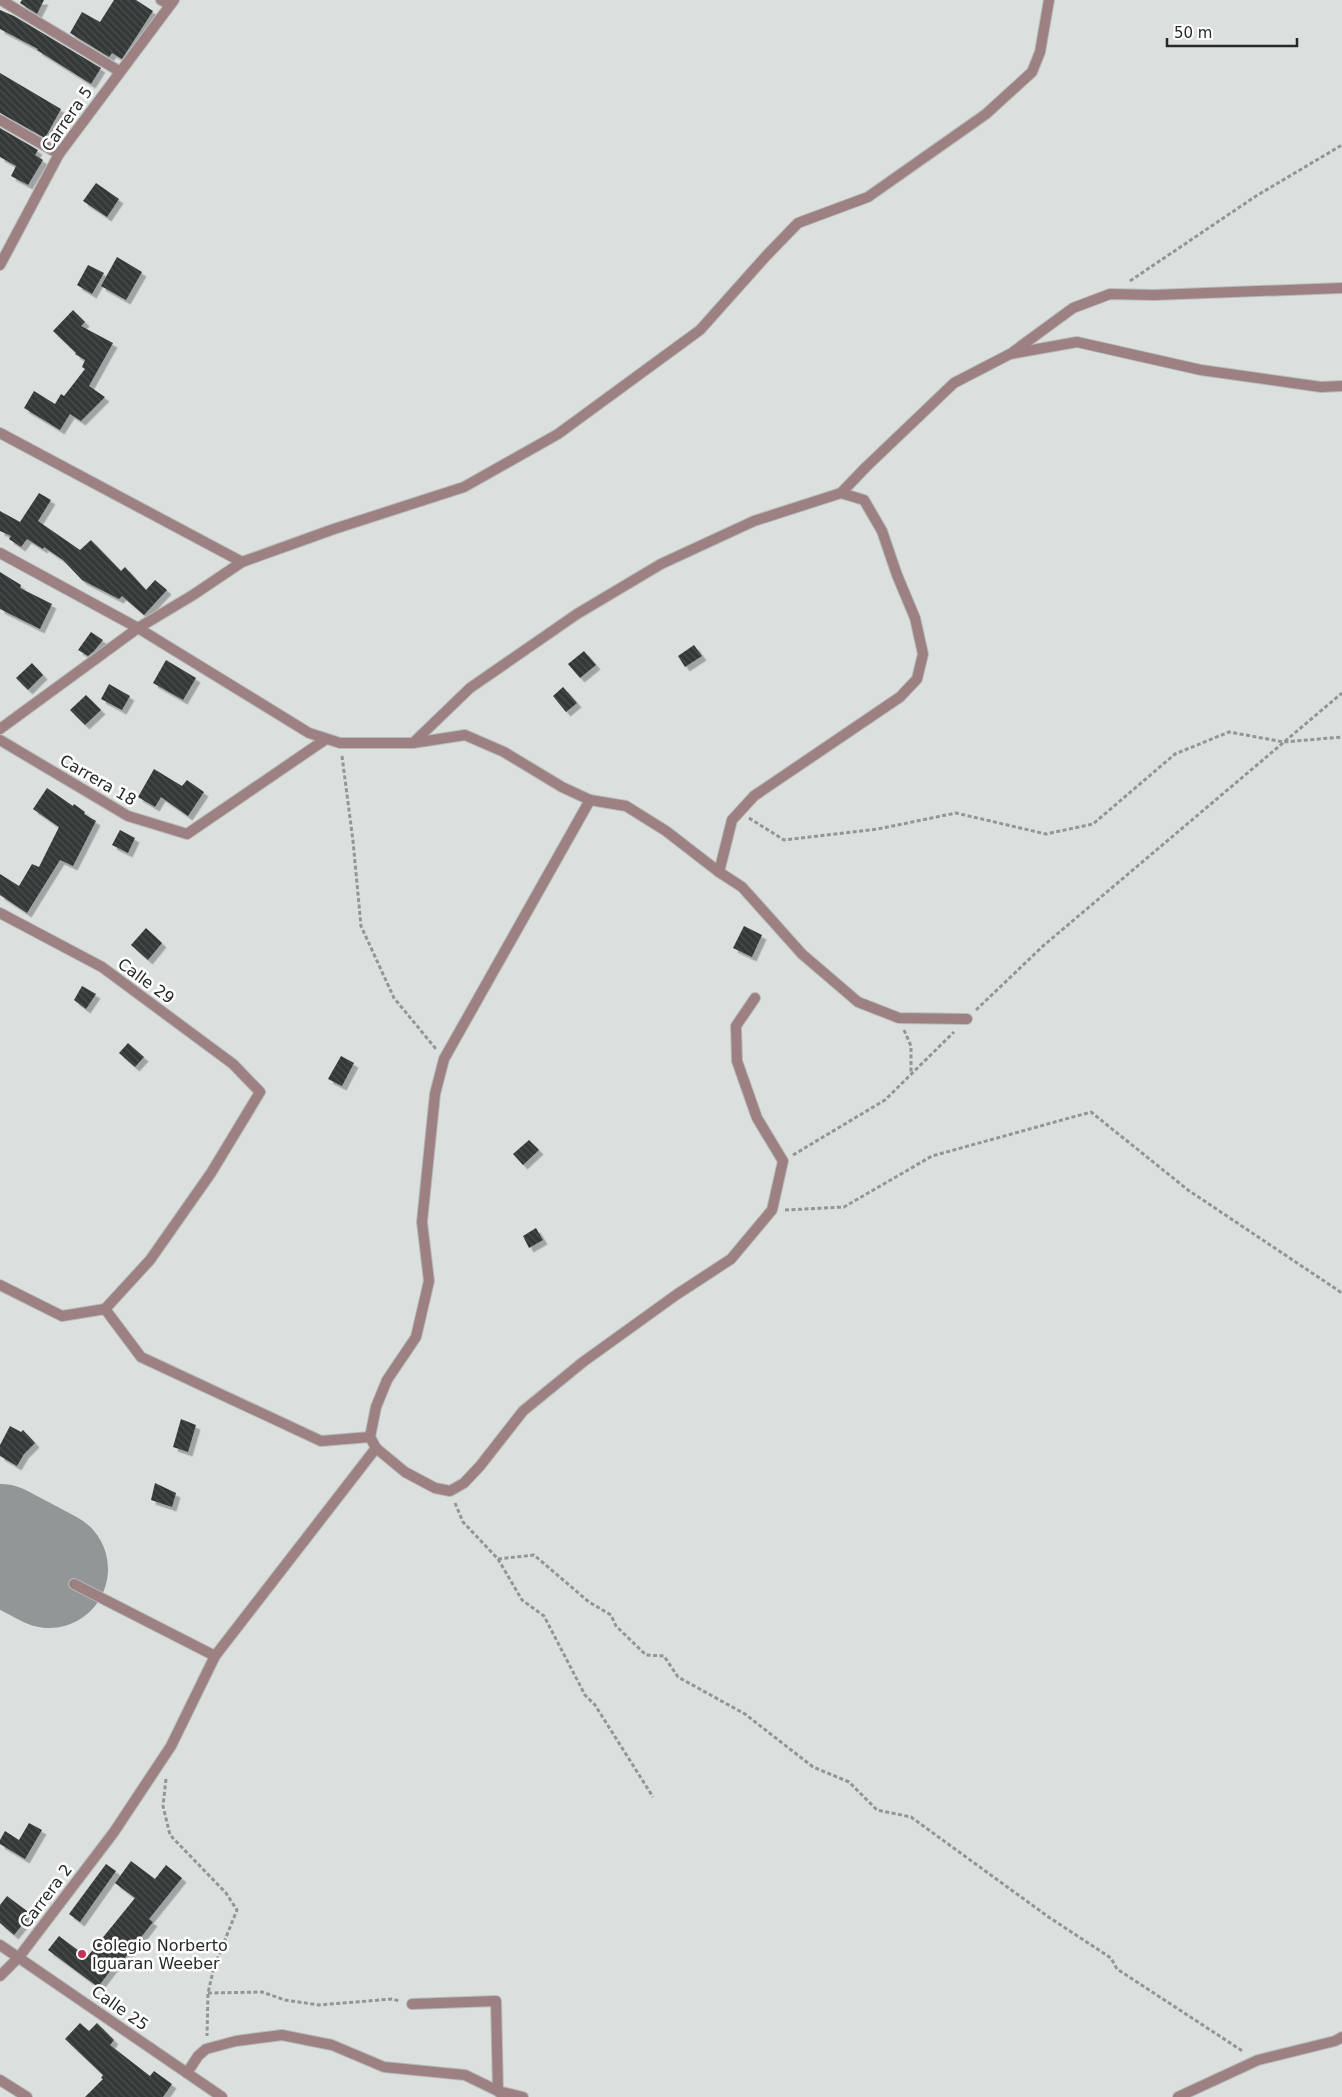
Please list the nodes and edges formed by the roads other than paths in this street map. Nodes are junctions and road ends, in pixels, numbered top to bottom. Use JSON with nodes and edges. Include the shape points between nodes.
{"nodes":[{"id":1,"x":1,"y":0,"type":"edge"},
{"id":2,"x":1049,"y":0,"type":"edge"},
{"id":3,"x":169,"y":2,"type":"edge"},
{"id":4,"x":120,"y":71,"type":"junction"},
{"id":5,"x":0,"y":120,"type":"edge"},
{"id":6,"x":59,"y":154,"type":"junction"},
{"id":7,"x":1,"y":258,"type":"edge"},
{"id":8,"x":1342,"y":288,"type":"edge"},
{"id":9,"x":1010,"y":354,"type":"junction"},
{"id":10,"x":1342,"y":386,"type":"edge"},
{"id":11,"x":0,"y":433,"type":"edge"},
{"id":12,"x":841,"y":493,"type":"junction"},
{"id":13,"x":0,"y":553,"type":"edge"},
{"id":14,"x":242,"y":562,"type":"junction"},
{"id":15,"x":138,"y":628,"type":"junction"},
{"id":16,"x":0,"y":729,"type":"edge"},
{"id":17,"x":326,"y":739,"type":"junction"},
{"id":18,"x":0,"y":740,"type":"edge"},
{"id":19,"x":413,"y":743,"type":"junction"},
{"id":20,"x":590,"y":800,"type":"junction"},
{"id":21,"x":720,"y":872,"type":"junction"},
{"id":22,"x":0,"y":913,"type":"edge"},
{"id":23,"x":755,"y":998,"type":"dead end"},
{"id":24,"x":967,"y":1019,"type":"road end"},
{"id":25,"x":0,"y":1285,"type":"edge"},
{"id":26,"x":105,"y":1309,"type":"junction"},
{"id":27,"x":370,"y":1436,"type":"junction"},
{"id":28,"x":376,"y":1448,"type":"junction"},
{"id":29,"x":74,"y":1584,"type":"dead end"},
{"id":30,"x":215,"y":1656,"type":"junction"},
{"id":31,"x":0,"y":1945,"type":"edge"},
{"id":32,"x":19,"y":1957,"type":"junction"},
{"id":33,"x":0,"y":1976,"type":"edge"},
{"id":34,"x":412,"y":2004,"type":"road end"},
{"id":35,"x":1342,"y":2037,"type":"edge"},
{"id":36,"x":187,"y":2073,"type":"junction"},
{"id":37,"x":0,"y":2080,"type":"edge"},
{"id":38,"x":501,"y":2094,"type":"edge"},
{"id":39,"x":219,"y":2096,"type":"edge"},
{"id":40,"x":27,"y":2097,"type":"edge"},
{"id":41,"x":523,"y":2097,"type":"edge"},
{"id":42,"x":1181,"y":2097,"type":"edge"}],
"edges":[{"from":1,"to":4,"type":"street"},
{"from":2,"to":14,"type":"street","via":[[1040,52],[1032,72],[986,114],[868,197],[798,223],[700,330],[558,434],[464,487]]},
{"from":3,"to":4,"type":"street","name":"Carrera 5"},
{"from":4,"to":6,"type":"street","name":"Carrera 5"},
{"from":5,"to":6,"type":"street"},
{"from":6,"to":7,"type":"street","name":"Carrera 5"},
{"from":8,"to":9,"type":"street","via":[[1110,294],[1073,308]]},
{"from":9,"to":10,"type":"street","via":[[1077,342],[1201,370],[1321,388]]},
{"from":9,"to":12,"type":"street","via":[[954,383]]},
{"from":11,"to":14,"type":"street"},
{"from":12,"to":19,"type":"street","via":[[754,521],[661,564],[577,614],[470,688]]},
{"from":12,"to":21,"type":"street","via":[[864,500],[882,531],[896,575],[915,618],[923,654],[917,679],[900,697],[754,796],[732,820]]},
{"from":13,"to":15,"type":"street"},
{"from":14,"to":15,"type":"street"},
{"from":15,"to":16,"type":"street"},
{"from":15,"to":17,"type":"street","via":[[308,733]]},
{"from":17,"to":18,"type":"street","name":"Carrera 18","via":[[187,834],[128,816]]},
{"from":17,"to":19,"type":"street","via":[[340,743]]},
{"from":19,"to":20,"type":"street","via":[[466,735],[504,752],[562,788]]},
{"from":20,"to":21,"type":"street","via":[[626,806],[666,831]]},
{"from":20,"to":27,"type":"street","via":[[444,1060],[435,1094],[422,1222],[429,1281],[416,1337],[387,1380],[376,1407]]},
{"from":21,"to":24,"type":"street","via":[[742,888],[802,954],[858,1002],[899,1018]]},
{"from":22,"to":26,"type":"street","name":"Calle 29","via":[[102,967],[233,1064],[260,1092],[211,1173],[150,1260]]},
{"from":23,"to":28,"type":"street","via":[[736,1026],[737,1061],[756,1118],[783,1161],[772,1210],[731,1259],[583,1362],[523,1410],[480,1466],[464,1483],[450,1491],[434,1488],[405,1472]]},
{"from":25,"to":26,"type":"street","via":[[62,1316]]},
{"from":26,"to":27,"type":"street","via":[[141,1357],[321,1441]]},
{"from":27,"to":28,"type":"street"},
{"from":28,"to":30,"type":"street","name":"Carrera 2"},
{"from":29,"to":30,"type":"street"},
{"from":30,"to":32,"type":"street","name":"Carrera 2","via":[[171,1746],[114,1832]]},
{"from":31,"to":32,"type":"street","name":"Calle 25"},
{"from":32,"to":33,"type":"street","name":"Carrera 2"},
{"from":32,"to":36,"type":"street","name":"Calle 25"},
{"from":34,"to":38,"type":"street","via":[[496,2001]]},
{"from":35,"to":42,"type":"street","via":[[1258,2060]]},
{"from":36,"to":38,"type":"street","via":[[206,2049],[282,2035],[332,2045],[384,2066],[465,2075]]},
{"from":36,"to":39,"type":"street","name":"Calle 25"},
{"from":37,"to":40,"type":"street"},
{"from":38,"to":41,"type":"street"}]}
